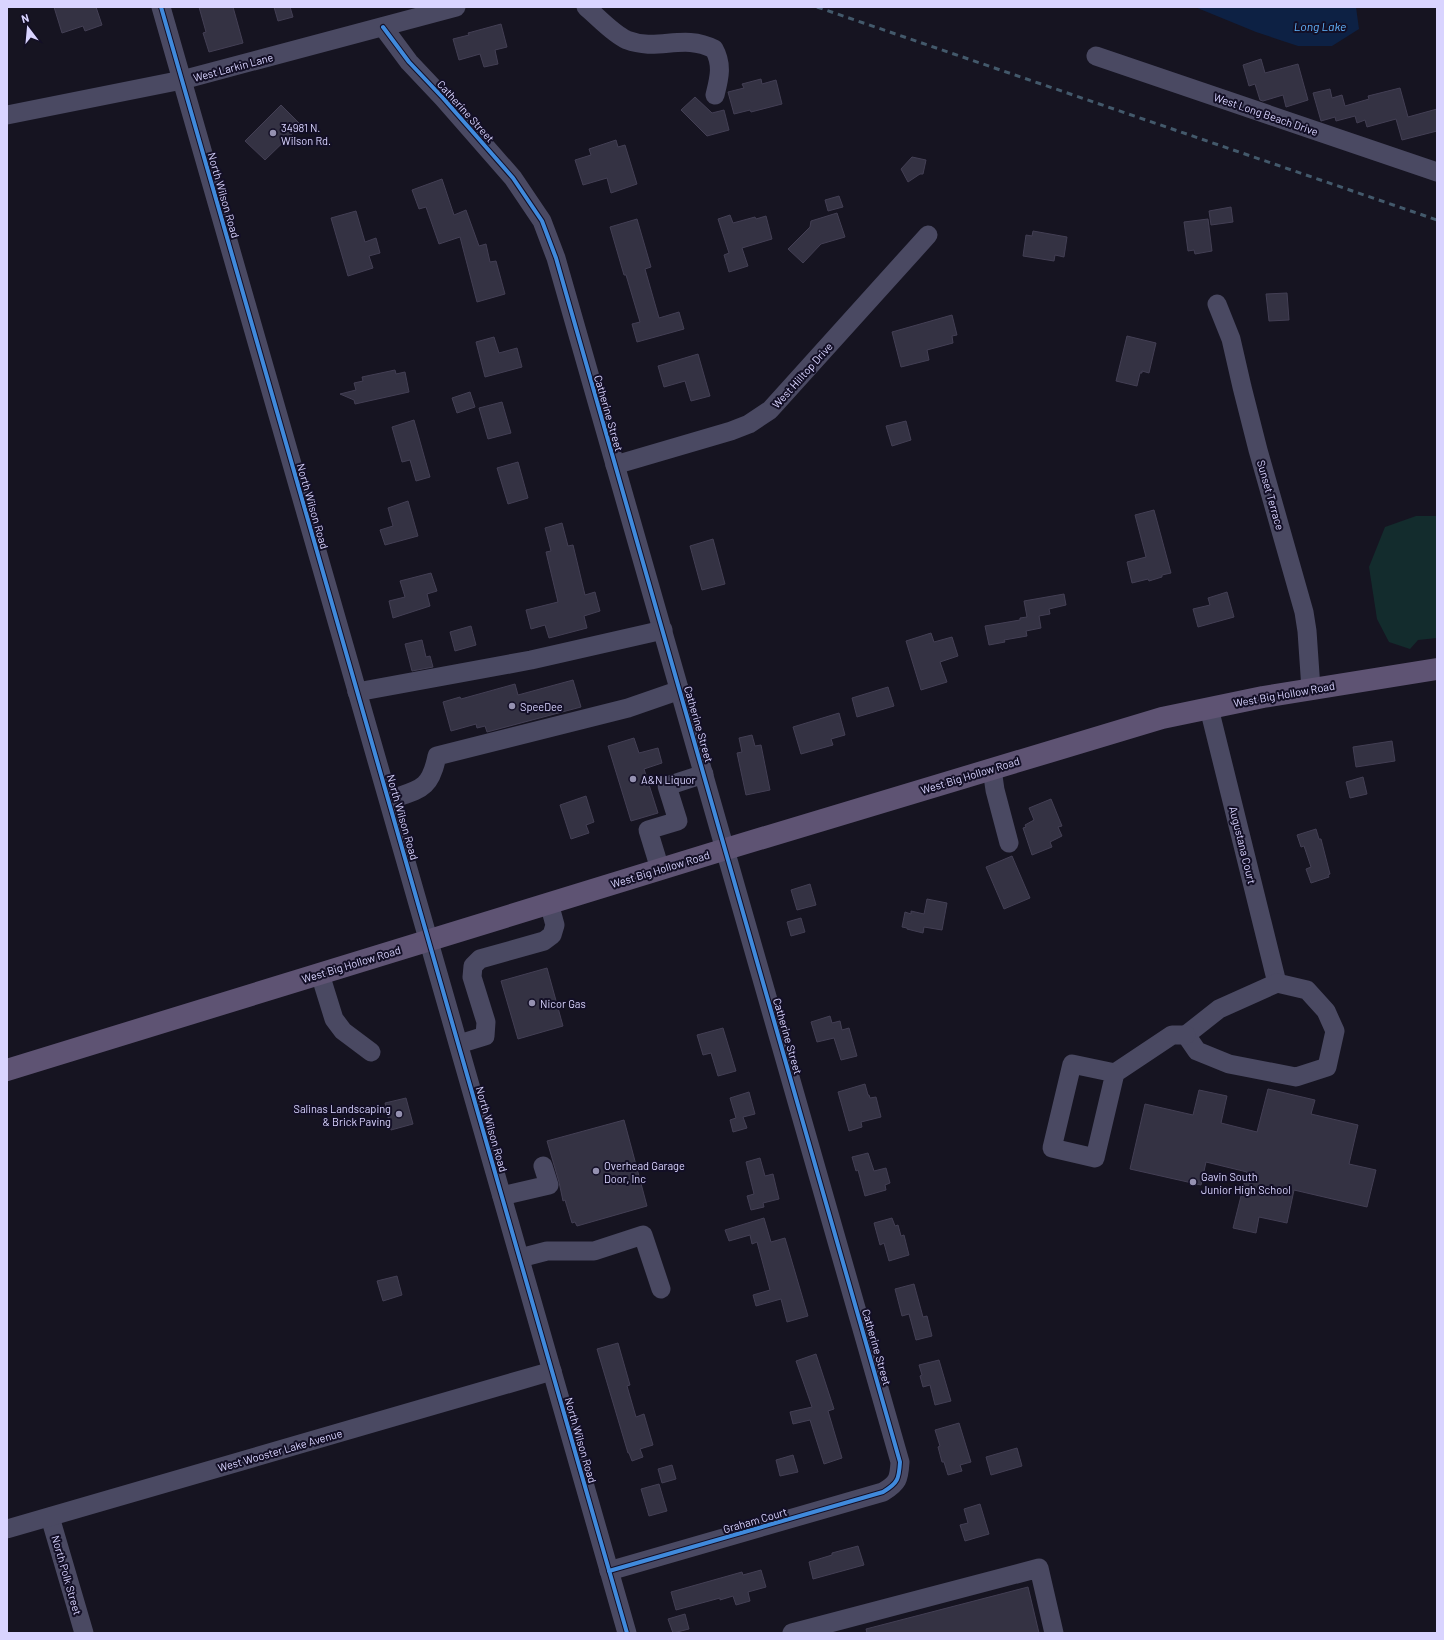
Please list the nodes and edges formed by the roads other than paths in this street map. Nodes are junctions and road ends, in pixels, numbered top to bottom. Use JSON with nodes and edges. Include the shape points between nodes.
{"nodes":[{"id":1,"x":161,"y":7,"type":"edge"},
{"id":2,"x":456,"y":7,"type":"edge"},
{"id":3,"x":586,"y":7,"type":"edge"},
{"id":4,"x":383,"y":27,"type":"junction"},
{"id":5,"x":1096,"y":56,"type":"dead end"},
{"id":6,"x":182,"y":80,"type":"junction"},
{"id":7,"x":715,"y":95,"type":"dead end"},
{"id":8,"x":7,"y":115,"type":"edge"},
{"id":9,"x":1437,"y":172,"type":"edge"},
{"id":10,"x":928,"y":235,"type":"dead end"},
{"id":11,"x":1218,"y":304,"type":"dead end"},
{"id":12,"x":615,"y":465,"type":"junction"},
{"id":13,"x":662,"y":630,"type":"junction"},
{"id":14,"x":1437,"y":669,"type":"edge"},
{"id":15,"x":1311,"y":689,"type":"junction"},
{"id":16,"x":680,"y":690,"type":"junction"},
{"id":17,"x":357,"y":692,"type":"junction"},
{"id":18,"x":1209,"y":708,"type":"junction"},
{"id":19,"x":992,"y":769,"type":"junction"},
{"id":20,"x":704,"y":774,"type":"junction"},
{"id":21,"x":389,"y":800,"type":"junction"},
{"id":22,"x":1009,"y":843,"type":"dead end"},
{"id":23,"x":726,"y":849,"type":"junction"},
{"id":24,"x":660,"y":869,"type":"junction"},
{"id":25,"x":549,"y":903,"type":"junction"},
{"id":26,"x":429,"y":940,"type":"junction"},
{"id":27,"x":320,"y":974,"type":"junction"},
{"id":28,"x":1277,"y":983,"type":"junction"},
{"id":29,"x":1186,"y":1035,"type":"junction"},
{"id":30,"x":459,"y":1044,"type":"junction"},
{"id":31,"x":371,"y":1052,"type":"dead end"},
{"id":32,"x":7,"y":1070,"type":"edge"},
{"id":33,"x":1115,"y":1073,"type":"junction"},
{"id":34,"x":543,"y":1166,"type":"dead end"},
{"id":35,"x":502,"y":1196,"type":"junction"},
{"id":36,"x":520,"y":1258,"type":"junction"},
{"id":37,"x":661,"y":1289,"type":"dead end"},
{"id":38,"x":552,"y":1371,"type":"junction"},
{"id":39,"x":899,"y":1476,"type":"joint"},
{"id":40,"x":50,"y":1517,"type":"junction"},
{"id":41,"x":7,"y":1529,"type":"edge"},
{"id":42,"x":609,"y":1571,"type":"junction"},
{"id":43,"x":84,"y":1633,"type":"edge"},
{"id":44,"x":627,"y":1633,"type":"edge"},
{"id":45,"x":792,"y":1633,"type":"edge"},
{"id":46,"x":1054,"y":1633,"type":"edge"}],
"edges":[{"from":1,"to":6,"type":"street","name":"North Wilson Road"},
{"from":2,"to":4,"type":"street","name":"West Larkin Lane"},
{"from":3,"to":7,"type":"street","via":[[617,34],[631,41],[651,44],[695,42],[714,49],[720,63]]},
{"from":4,"to":6,"type":"street","name":"West Larkin Lane"},
{"from":4,"to":12,"type":"street","name":"Catherine Street","via":[[409,62],[513,178],[542,221],[556,258]]},
{"from":5,"to":9,"type":"street","name":"West Long Beach Drive"},
{"from":6,"to":8,"type":"street","name":"West Larkin Lane"},
{"from":6,"to":17,"type":"street","name":"North Wilson Road"},
{"from":10,"to":12,"type":"street","name":"West Hilltop Drive","via":[[770,410],[749,424],[732,431]]},
{"from":11,"to":15,"type":"street","name":"Sunset Terrace","via":[[1231,339],[1256,443],[1304,612]]},
{"from":12,"to":13,"type":"street","name":"Catherine Street"},
{"from":13,"to":16,"type":"street","name":"Catherine Street"},
{"from":13,"to":17,"type":"street","via":[[531,660]]},
{"from":14,"to":15,"type":"main road","name":"West Big Hollow Road"},
{"from":15,"to":18,"type":"main road","name":"West Big Hollow Road"},
{"from":16,"to":20,"type":"street","name":"Catherine Street"},
{"from":16,"to":21,"type":"street","via":[[628,708],[437,756],[428,782],[420,789]]},
{"from":17,"to":21,"type":"street","name":"North Wilson Road"},
{"from":18,"to":19,"type":"main road","name":"West Big Hollow Road","via":[[1162,718]]},
{"from":18,"to":28,"type":"street","name":"Augustana Court"},
{"from":19,"to":22,"type":"street"},
{"from":19,"to":23,"type":"main road","name":"West Big Hollow Road"},
{"from":20,"to":23,"type":"street","name":"Catherine Street"},
{"from":20,"to":24,"type":"street","via":[[667,786],[678,822],[648,830]]},
{"from":21,"to":26,"type":"street","name":"North Wilson Road"},
{"from":23,"to":24,"type":"main road","name":"West Big Hollow Road"},
{"from":23,"to":39,"type":"street","name":"Catherine Street","via":[[900,1462]]},
{"from":24,"to":25,"type":"main road","name":"West Big Hollow Road"},
{"from":25,"to":26,"type":"main road","name":"West Big Hollow Road"},
{"from":25,"to":30,"type":"street","via":[[554,925],[552,935],[544,941],[480,959],[473,966],[472,977],[486,1022],[485,1036]]},
{"from":26,"to":27,"type":"main road","name":"West Big Hollow Road"},
{"from":26,"to":30,"type":"street","name":"North Wilson Road"},
{"from":27,"to":31,"type":"street","via":[[334,1019],[343,1031]]},
{"from":27,"to":32,"type":"main road","name":"West Big Hollow Road"},
{"from":28,"to":29,"type":"street","via":[[1219,1009]]},
{"from":28,"to":29,"type":"street","via":[[1307,990],[1326,1011],[1335,1031],[1327,1067],[1296,1077],[1229,1064],[1197,1051]]},
{"from":29,"to":33,"type":"street","via":[[1172,1035]]},
{"from":30,"to":35,"type":"street","name":"North Wilson Road"},
{"from":33,"to":33,"type":"street","via":[[1095,1158],[1052,1148],[1072,1064]]},
{"from":34,"to":35,"type":"street","via":[[549,1185]]},
{"from":35,"to":36,"type":"street","name":"North Wilson Road"},
{"from":36,"to":37,"type":"street","via":[[547,1251],[594,1251],[643,1235]]},
{"from":36,"to":38,"type":"street","name":"North Wilson Road"},
{"from":38,"to":40,"type":"street","name":"West Wooster Lake Avenue"},
{"from":38,"to":42,"type":"street","name":"North Wilson Road"},
{"from":39,"to":42,"type":"street","name":"Graham Court","via":[[894,1485],[883,1492]]},
{"from":40,"to":41,"type":"street","name":"West Wooster Lake Avenue"},
{"from":40,"to":43,"type":"street","name":"North Polk Street"},
{"from":42,"to":44,"type":"street","name":"North Wilson Road"},
{"from":45,"to":46,"type":"street","via":[[1040,1568]]}]}
